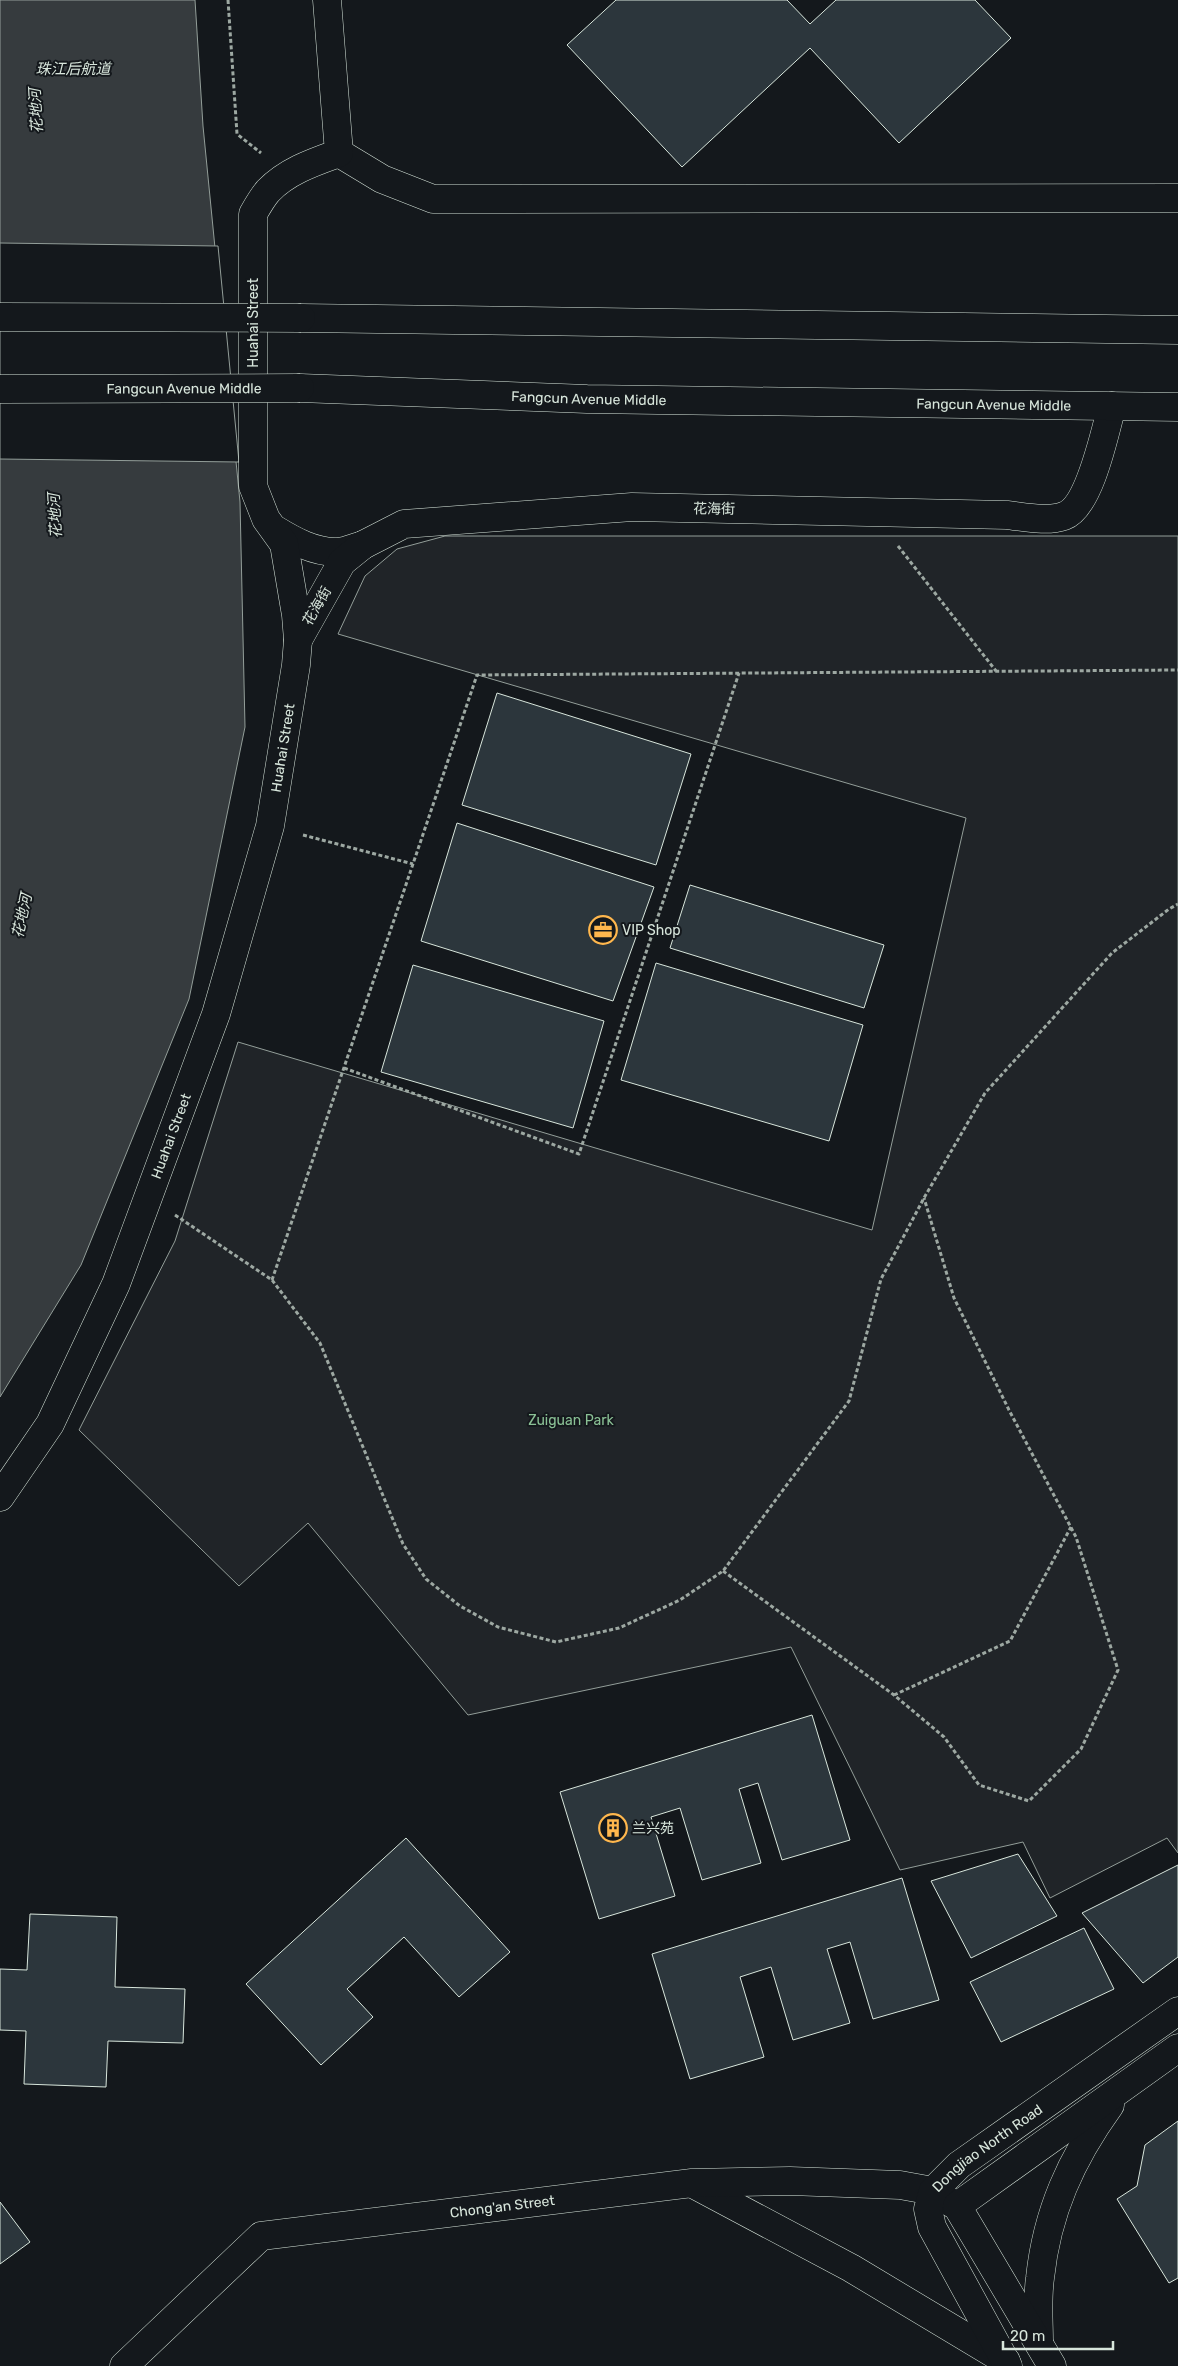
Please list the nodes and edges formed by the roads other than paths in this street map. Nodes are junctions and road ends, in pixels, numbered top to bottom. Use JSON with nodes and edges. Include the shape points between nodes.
{"nodes":[{"id":1,"x":327,"y":0,"type":"edge"},
{"id":2,"x":339,"y":153,"type":"junction"},
{"id":3,"x":1178,"y":198,"type":"edge"},
{"id":4,"x":0,"y":317,"type":"edge"},
{"id":5,"x":1178,"y":330,"type":"edge"},
{"id":6,"x":0,"y":389,"type":"edge"},
{"id":7,"x":1112,"y":406,"type":"junction"},
{"id":8,"x":1178,"y":407,"type":"edge"},
{"id":9,"x":276,"y":530,"type":"junction"},
{"id":10,"x":363,"y":545,"type":"junction"},
{"id":11,"x":298,"y":640,"type":"junction"},
{"id":12,"x":0,"y":1497,"type":"edge"},
{"id":13,"x":1178,"y":2010,"type":"edge"},
{"id":14,"x":1178,"y":2048,"type":"edge"},
{"id":15,"x":1122,"y":2088,"type":"junction"},
{"id":16,"x":692,"y":2183,"type":"junction"},
{"id":17,"x":933,"y":2191,"type":"junction"},
{"id":18,"x":957,"y":2206,"type":"junction"},
{"id":19,"x":1045,"y":2355,"type":"edge"},
{"id":20,"x":1007,"y":2364,"type":"edge"},
{"id":21,"x":124,"y":2366,"type":"edge"}],
"edges":[{"from":1,"to":2,"type":"main road"},
{"from":2,"to":3,"type":"main road","via":[[382,179],[433,199]]},
{"from":2,"to":9,"type":"main road","name":"Huahai Street","via":[[288,175],[267,192],[253,214],[253,486],[266,519]]},
{"from":4,"to":5,"type":"main road","bridge":true},
{"from":6,"to":7,"type":"main road","name":"Fangcun Avenue Middle","bridge":true,"via":[[300,388],[587,399]]},
{"from":7,"to":8,"type":"main road","name":"Fangcun Avenue Middle"},
{"from":7,"to":10,"type":"main road","name":"花海街","via":[[1089,487],[1080,502],[1065,516],[1037,519],[1007,515],[632,507],[404,524]]},
{"from":9,"to":10,"type":"main road","via":[[299,544],[317,549],[337,552]]},
{"from":9,"to":11,"type":"main road","name":"Huahai Street","via":[[284,544]]},
{"from":10,"to":11,"type":"main road","name":"花海街","via":[[342,562]]},
{"from":11,"to":12,"type":"main road","name":"Huahai Street","via":[[270,826],[216,1014],[116,1284],[50,1424]]},
{"from":13,"to":17,"type":"main road","name":"Dongjiao North Road","via":[[958,2165]]},
{"from":14,"to":15,"type":"main road","name":"Dongjiao North Road"},
{"from":15,"to":18,"type":"main road","name":"Dongjiao North Road"},
{"from":15,"to":19,"type":"main road","via":[[1079,2150],[1058,2197],[1047,2234],[1039,2280]]},
{"from":16,"to":17,"type":"main road","name":"Chong'an Street","via":[[790,2181],[900,2185]]},
{"from":16,"to":20,"type":"main road","via":[[851,2268]]},
{"from":16,"to":21,"type":"main road","name":"Chong'an Street","via":[[261,2236]]},
{"from":17,"to":18,"type":"main road"},
{"from":17,"to":20,"type":"main road","name":"Dongjiao North Road","via":[[928,2209],[932,2227]]},
{"from":18,"to":19,"type":"main road","name":"Dongjiao North Road"}]}
